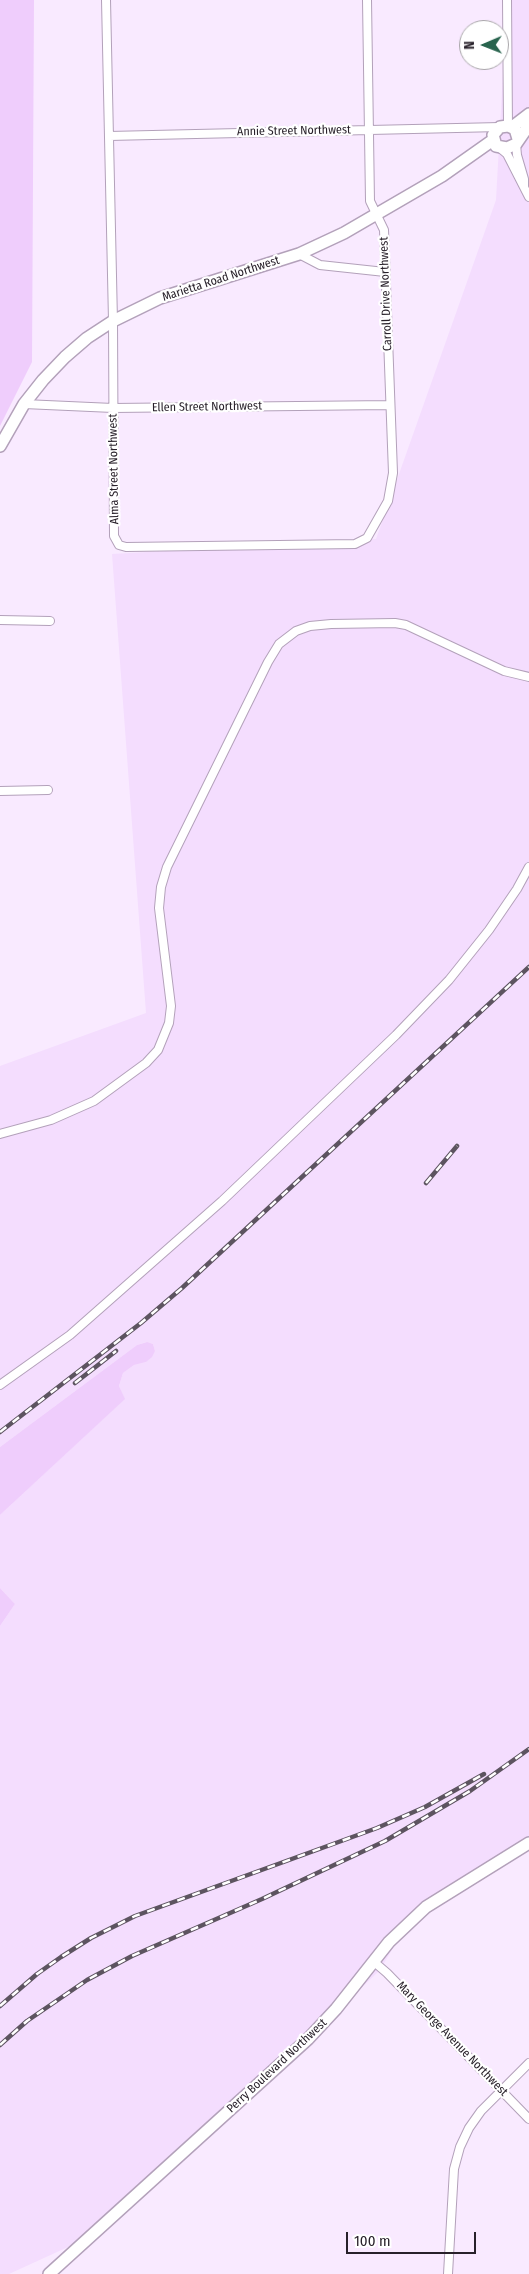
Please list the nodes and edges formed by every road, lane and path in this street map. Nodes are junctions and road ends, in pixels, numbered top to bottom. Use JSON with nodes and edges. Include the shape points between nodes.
{"nodes":[{"id":1,"x":106,"y":0,"type":"edge"},
{"id":2,"x":367,"y":0,"type":"edge"},
{"id":3,"x":507,"y":0,"type":"edge"},
{"id":4,"x":529,"y":114,"type":"edge"},
{"id":5,"x":529,"y":125,"type":"edge"},
{"id":6,"x":369,"y":129,"type":"junction"},
{"id":7,"x":109,"y":132,"type":"junction"},
{"id":8,"x":500,"y":136,"type":"junction"},
{"id":9,"x":517,"y":142,"type":"junction"},
{"id":10,"x":524,"y":186,"type":"junction"},
{"id":11,"x":529,"y":197,"type":"edge"},
{"id":12,"x":378,"y":215,"type":"junction"},
{"id":13,"x":299,"y":254,"type":"junction"},
{"id":14,"x":385,"y":272,"type":"junction"},
{"id":15,"x":113,"y":321,"type":"junction"},
{"id":16,"x":24,"y":404,"type":"junction"},
{"id":17,"x":390,"y":405,"type":"junction"},
{"id":18,"x":113,"y":408,"type":"junction"},
{"id":19,"x":0,"y":446,"type":"edge"},
{"id":20,"x":388,"y":501,"type":"joint"},
{"id":21,"x":0,"y":620,"type":"edge"},
{"id":22,"x":50,"y":621,"type":"dead end"},
{"id":23,"x":529,"y":677,"type":"edge"},
{"id":24,"x":48,"y":790,"type":"dead end"},
{"id":25,"x":0,"y":791,"type":"edge"},
{"id":26,"x":529,"y":867,"type":"edge"},
{"id":27,"x":0,"y":1134,"type":"edge"},
{"id":28,"x":0,"y":1384,"type":"edge"},
{"id":29,"x":529,"y":1843,"type":"edge"},
{"id":30,"x":372,"y":1961,"type":"junction"},
{"id":31,"x":529,"y":2063,"type":"edge"},
{"id":32,"x":502,"y":2090,"type":"junction"},
{"id":33,"x":529,"y":2119,"type":"edge"},
{"id":34,"x":49,"y":2274,"type":"edge"},
{"id":35,"x":448,"y":2274,"type":"edge"}],
"edges":[{"from":1,"to":7,"type":"street","name":"Alma Street Northwest"},
{"from":2,"to":6,"type":"street","name":"Carroll Drive Northwest"},
{"from":3,"to":8,"type":"street"},
{"from":4,"to":8,"type":"main road","name":"Marietta Road Northwest"},
{"from":5,"to":9,"type":"main road"},
{"from":6,"to":7,"type":"street","name":"Annie Street Northwest"},
{"from":6,"to":8,"type":"street","name":"Annie Street Northwest","via":[[480,127]]},
{"from":6,"to":12,"type":"street","name":"Carroll Drive Northwest","via":[[370,201]]},
{"from":7,"to":15,"type":"street","name":"Alma Street Northwest"},
{"from":8,"to":9,"type":"main road","via":[[508,148]]},
{"from":8,"to":9,"type":"main road","via":[[517,132]]},
{"from":8,"to":10,"type":"street"},
{"from":8,"to":12,"type":"main road","name":"Marietta Road Northwest"},
{"from":9,"to":10,"type":"street","via":[[516,155]]},
{"from":10,"to":11,"type":"street"},
{"from":12,"to":13,"type":"main road","name":"Marietta Road Northwest"},
{"from":12,"to":14,"type":"street","name":"Carroll Drive Northwest","via":[[384,230]]},
{"from":13,"to":14,"type":"street","via":[[320,265]]},
{"from":13,"to":15,"type":"main road","name":"Marietta Road Northwest","via":[[160,298]]},
{"from":14,"to":17,"type":"street","name":"Carroll Drive Northwest"},
{"from":15,"to":16,"type":"main road","name":"Marietta Road Northwest","via":[[65,357]]},
{"from":15,"to":18,"type":"street","name":"Alma Street Northwest"},
{"from":16,"to":18,"type":"street","name":"Ellen Street Northwest"},
{"from":16,"to":19,"type":"main road","name":"Marietta Road Northwest"},
{"from":17,"to":18,"type":"street","name":"Ellen Street Northwest"},
{"from":17,"to":20,"type":"street","name":"Carroll Drive Northwest","via":[[393,473]]},
{"from":18,"to":20,"type":"street","name":"Alma Street Northwest","via":[[114,536],[121,546],[355,544],[367,538]]},
{"from":21,"to":22,"type":"street"},
{"from":23,"to":27,"type":"street","via":[[504,671],[406,626],[395,624],[310,626],[296,631],[279,644],[167,867],[161,887],[159,908],[171,1006],[169,1023],[158,1050],[94,1101],[52,1120]]},
{"from":24,"to":25,"type":"street"},
{"from":26,"to":28,"type":"street","via":[[489,930],[450,980],[396,1035],[208,1213],[70,1335]]},
{"from":29,"to":30,"type":"main road","name":"Perry Boulevard Northwest","via":[[426,1907]]},
{"from":30,"to":32,"type":"street","name":"Mary George Avenue Northwest"},
{"from":30,"to":34,"type":"main road","name":"Perry Boulevard Northwest","via":[[336,2009],[308,2039]]},
{"from":31,"to":32,"type":"street"},
{"from":32,"to":33,"type":"street","name":"Mary George Avenue Northwest"},
{"from":32,"to":35,"type":"street","via":[[481,2111],[460,2147],[454,2169]]}]}
